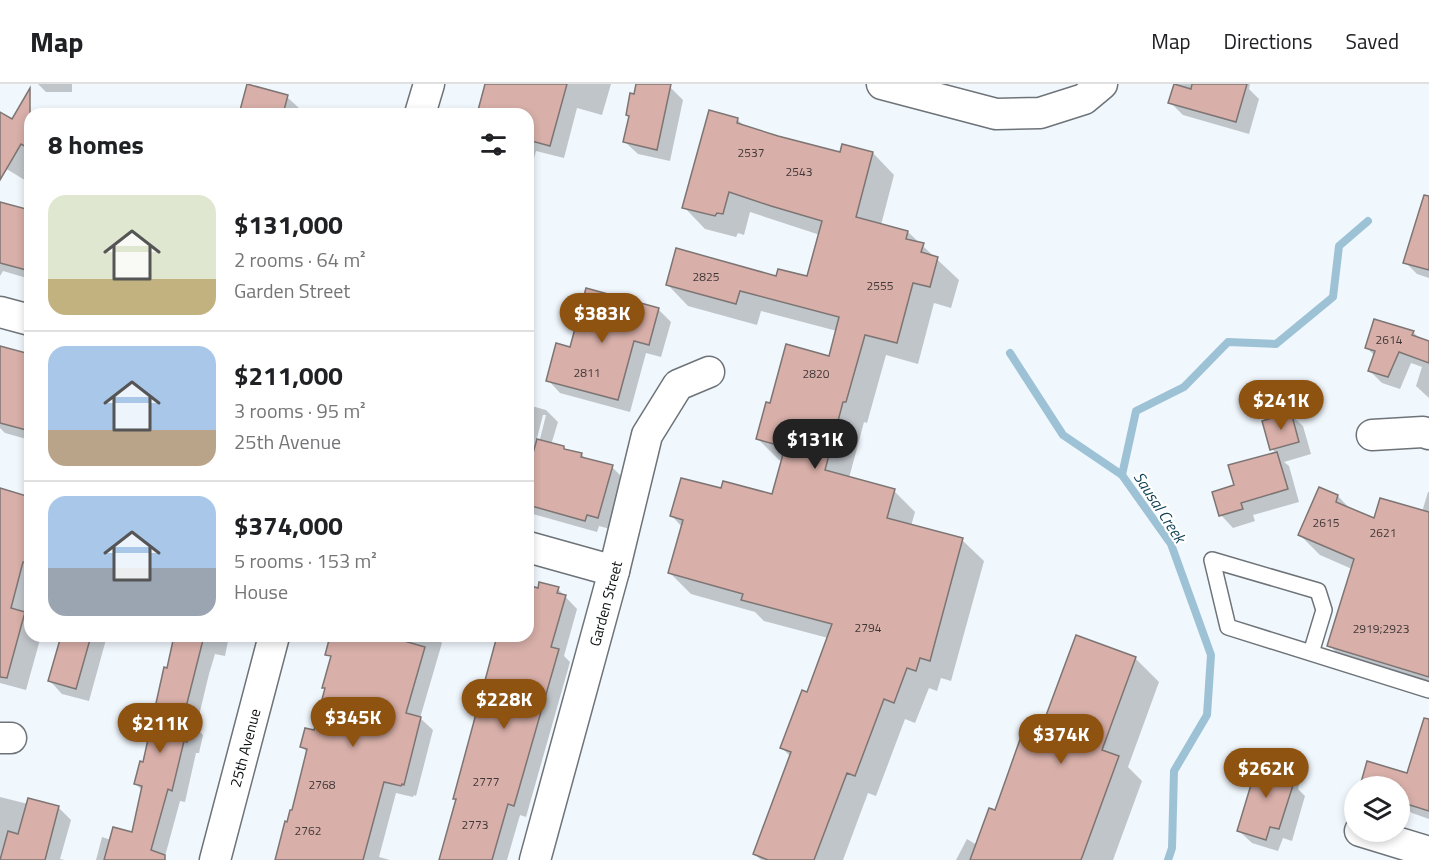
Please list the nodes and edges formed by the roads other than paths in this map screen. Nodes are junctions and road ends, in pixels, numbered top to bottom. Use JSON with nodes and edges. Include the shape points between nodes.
{"nodes":[{"id":1,"x":429,"y":84,"type":"edge"},
{"id":2,"x":882,"y":84,"type":"edge"},
{"id":3,"x":1102,"y":84,"type":"edge"},
{"id":4,"x":422,"y":108,"type":"edge"},
{"id":5,"x":0,"y":312,"type":"edge"},
{"id":6,"x":24,"y":318,"type":"edge"},
{"id":7,"x":709,"y":372,"type":"dead end"},
{"id":8,"x":1372,"y":435,"type":"dead end"},
{"id":9,"x":1429,"y":435,"type":"edge"},
{"id":10,"x":534,"y":548,"type":"edge"},
{"id":11,"x":614,"y":571,"type":"junction"},
{"id":12,"x":272,"y":642,"type":"edge"},
{"id":13,"x":1311,"y":653,"type":"junction"},
{"id":14,"x":1429,"y":690,"type":"edge"},
{"id":15,"x":1396,"y":842,"type":"edge"},
{"id":16,"x":1429,"y":852,"type":"edge"},
{"id":17,"x":214,"y":860,"type":"edge"},
{"id":18,"x":535,"y":860,"type":"edge"}],
"edges":[{"from":1,"to":4,"type":"street"},
{"from":2,"to":3,"type":"street","via":[[996,114],[1040,113],[1084,99]]},
{"from":5,"to":6,"type":"street"},
{"from":7,"to":11,"type":"street","name":"Garden Street","via":[[678,385],[647,435]]},
{"from":8,"to":9,"type":"street"},
{"from":10,"to":11,"type":"street"},
{"from":11,"to":18,"type":"street","name":"Garden Street"},
{"from":12,"to":17,"type":"street","name":"25th Avenue"},
{"from":13,"to":13,"type":"lane","via":[[1228,627],[1212,560],[1318,591],[1324,610]]},
{"from":13,"to":14,"type":"lane"},
{"from":15,"to":16,"type":"street"}]}
